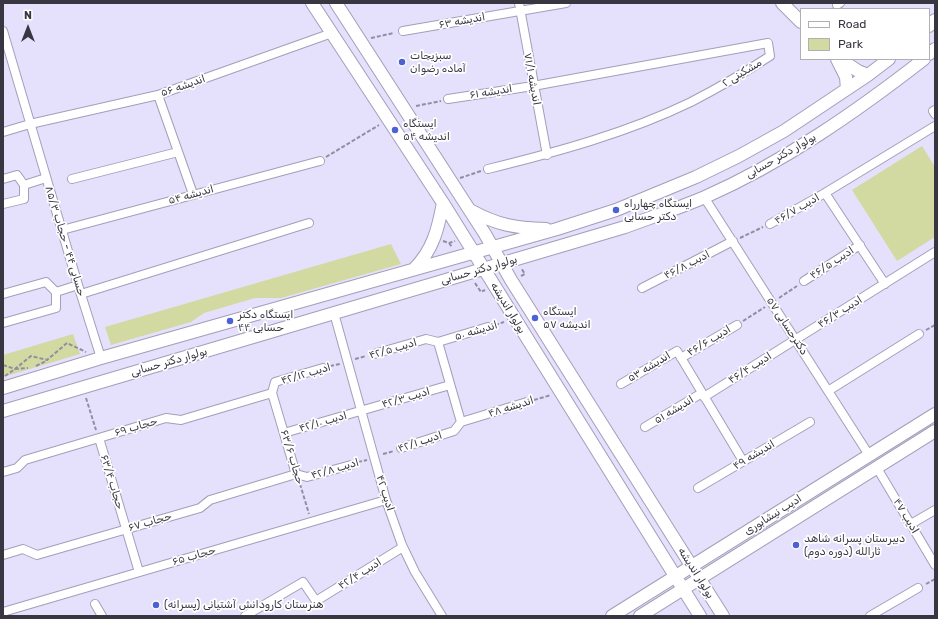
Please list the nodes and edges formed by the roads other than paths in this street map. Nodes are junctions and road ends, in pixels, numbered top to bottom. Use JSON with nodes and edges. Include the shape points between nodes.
{"nodes":[{"id":1,"x":312,"y":3,"type":"edge"},
{"id":2,"x":336,"y":3,"type":"edge"},
{"id":3,"x":566,"y":3,"type":"edge"},
{"id":4,"x":782,"y":3,"type":"edge"},
{"id":5,"x":520,"y":7,"type":"edge"},
{"id":6,"x":800,"y":21,"type":"edge"},
{"id":7,"x":3,"y":31,"type":"edge"},
{"id":8,"x":403,"y":31,"type":"road end"},
{"id":9,"x":332,"y":33,"type":"junction"},
{"id":10,"x":837,"y":60,"type":"edge"},
{"id":11,"x":842,"y":60,"type":"edge"},
{"id":12,"x":888,"y":60,"type":"edge"},
{"id":13,"x":923,"y":60,"type":"edge"},
{"id":14,"x":868,"y":75,"type":"junction"},
{"id":15,"x":533,"y":86,"type":"junction"},
{"id":16,"x":847,"y":89,"type":"junction"},
{"id":17,"x":158,"y":95,"type":"junction"},
{"id":18,"x":448,"y":99,"type":"road end"},
{"id":19,"x":30,"y":124,"type":"junction"},
{"id":20,"x":935,"y":126,"type":"edge"},
{"id":21,"x":3,"y":132,"type":"edge"},
{"id":22,"x":178,"y":152,"type":"junction"},
{"id":23,"x":547,"y":155,"type":"junction"},
{"id":24,"x":320,"y":161,"type":"road end"},
{"id":25,"x":488,"y":169,"type":"road end"},
{"id":26,"x":46,"y":178,"type":"junction"},
{"id":27,"x":3,"y":179,"type":"edge"},
{"id":28,"x":72,"y":179,"type":"dead end"},
{"id":29,"x":24,"y":185,"type":"junction"},
{"id":30,"x":825,"y":193,"type":"junction"},
{"id":31,"x":193,"y":194,"type":"junction"},
{"id":32,"x":704,"y":197,"type":"junction"},
{"id":33,"x":443,"y":203,"type":"junction"},
{"id":34,"x":3,"y":204,"type":"edge"},
{"id":35,"x":469,"y":210,"type":"junction"},
{"id":36,"x":309,"y":223,"type":"dead end"},
{"id":37,"x":770,"y":224,"type":"road end"},
{"id":38,"x":557,"y":229,"type":"junction"},
{"id":39,"x":62,"y":230,"type":"junction"},
{"id":40,"x":733,"y":242,"type":"junction"},
{"id":41,"x":860,"y":245,"type":"junction"},
{"id":42,"x":492,"y":247,"type":"junction"},
{"id":43,"x":935,"y":252,"type":"edge"},
{"id":44,"x":474,"y":253,"type":"junction"},
{"id":45,"x":502,"y":264,"type":"junction"},
{"id":46,"x":414,"y":269,"type":"junction"},
{"id":47,"x":484,"y":269,"type":"junction"},
{"id":48,"x":804,"y":281,"type":"dead end"},
{"id":49,"x":885,"y":284,"type":"junction"},
{"id":50,"x":78,"y":285,"type":"junction"},
{"id":51,"x":642,"y":288,"type":"dead end"},
{"id":52,"x":56,"y":292,"type":"junction"},
{"id":53,"x":3,"y":294,"type":"edge"},
{"id":54,"x":81,"y":294,"type":"junction"},
{"id":55,"x":334,"y":313,"type":"junction"},
{"id":56,"x":3,"y":323,"type":"edge"},
{"id":57,"x":737,"y":325,"type":"dead end"},
{"id":58,"x":488,"y":327,"type":"road end"},
{"id":59,"x":920,"y":334,"type":"dead end"},
{"id":60,"x":795,"y":340,"type":"junction"},
{"id":61,"x":438,"y":342,"type":"junction"},
{"id":62,"x":374,"y":354,"type":"road end"},
{"id":63,"x":679,"y":354,"type":"junction"},
{"id":64,"x":101,"y":358,"type":"junction"},
{"id":65,"x":323,"y":368,"type":"road end"},
{"id":66,"x":450,"y":384,"type":"junction"},
{"id":67,"x":621,"y":384,"type":"dead end"},
{"id":68,"x":3,"y":388,"type":"edge"},
{"id":69,"x":828,"y":391,"type":"junction"},
{"id":70,"x":272,"y":393,"type":"junction"},
{"id":71,"x":703,"y":395,"type":"junction"},
{"id":72,"x":527,"y":402,"type":"road end"},
{"id":73,"x":3,"y":411,"type":"edge"},
{"id":74,"x":361,"y":411,"type":"junction"},
{"id":75,"x":935,"y":414,"type":"edge"},
{"id":76,"x":461,"y":422,"type":"junction"},
{"id":77,"x":810,"y":422,"type":"dead end"},
{"id":78,"x":645,"y":427,"type":"dead end"},
{"id":79,"x":935,"y":431,"type":"edge"},
{"id":80,"x":284,"y":433,"type":"junction"},
{"id":81,"x":99,"y":438,"type":"junction"},
{"id":82,"x":401,"y":448,"type":"road end"},
{"id":83,"x":869,"y":455,"type":"junction"},
{"id":84,"x":743,"y":462,"type":"junction"},
{"id":85,"x":351,"y":464,"type":"road end"},
{"id":86,"x":877,"y":468,"type":"junction"},
{"id":87,"x":3,"y":472,"type":"edge"},
{"id":88,"x":296,"y":474,"type":"junction"},
{"id":89,"x":698,"y":488,"type":"dead end"},
{"id":90,"x":386,"y":500,"type":"junction"},
{"id":91,"x":935,"y":510,"type":"edge"},
{"id":92,"x":911,"y":524,"type":"junction"},
{"id":93,"x":126,"y":529,"type":"junction"},
{"id":94,"x":404,"y":547,"type":"junction"},
{"id":95,"x":3,"y":555,"type":"edge"},
{"id":96,"x":935,"y":565,"type":"edge"},
{"id":97,"x":692,"y":566,"type":"junction"},
{"id":98,"x":139,"y":572,"type":"junction"},
{"id":99,"x":675,"y":576,"type":"junction"},
{"id":100,"x":699,"y":579,"type":"junction"},
{"id":101,"x":918,"y":588,"type":"dead end"},
{"id":102,"x":683,"y":589,"type":"junction"},
{"id":103,"x":95,"y":604,"type":"dead end"},
{"id":104,"x":3,"y":612,"type":"edge"},
{"id":105,"x":102,"y":616,"type":"edge"},
{"id":106,"x":245,"y":616,"type":"edge"},
{"id":107,"x":442,"y":616,"type":"edge"},
{"id":108,"x":612,"y":616,"type":"edge"},
{"id":109,"x":640,"y":616,"type":"edge"},
{"id":110,"x":700,"y":616,"type":"edge"},
{"id":111,"x":723,"y":616,"type":"edge"},
{"id":112,"x":870,"y":616,"type":"edge"}],
"edges":[{"from":1,"to":9,"type":"main road","name":"بولوار اندیشه"},
{"from":2,"to":35,"type":"main road","name":"بولوار اندیشه"},
{"from":3,"to":5,"type":"street","name":"اندیشه ۶۳"},
{"from":4,"to":6,"type":"main road"},
{"from":5,"to":8,"type":"street","name":"اندیشه ۶۳"},
{"from":5,"to":15,"type":"street","name":"اندیشه ۷۱/۱"},
{"from":7,"to":19,"type":"street","name":"حسابی ۴۴ - حجاب ۸۵/۳"},
{"from":9,"to":17,"type":"street","name":"اندیشه ۵۶"},
{"from":9,"to":33,"type":"main road","name":"بولوار اندیشه"},
{"from":10,"to":16,"type":"main road","via":[[846,77]]},
{"from":11,"to":14,"type":"main road"},
{"from":12,"to":14,"type":"main road","name":"بولوار دکتر حسابی"},
{"from":13,"to":32,"type":"main road","name":"بولوار دکتر حسابی","via":[[881,93],[793,151]]},
{"from":14,"to":16,"type":"main road","name":"بولوار دکتر حسابی"},
{"from":15,"to":18,"type":"street","name":"اندیشه ۶۱"},
{"from":15,"to":23,"type":"street","name":"اندیشه ۷۱/۱"},
{"from":15,"to":23,"type":"street","name":"مشکینی ۲","via":[[768,43],[770,56],[738,77],[690,102],[631,127]]},
{"from":16,"to":38,"type":"main road","name":"بولوار دکتر حسابی","via":[[784,131],[696,177],[616,210]]},
{"from":17,"to":19,"type":"street","name":"اندیشه ۵۶"},
{"from":17,"to":22,"type":"street"},
{"from":19,"to":21,"type":"street","name":"اندیشه ۵۶"},
{"from":19,"to":26,"type":"street","name":"حسابی ۴۴ - حجاب ۸۵/۳"},
{"from":20,"to":30,"type":"street","name":"ادیب ۴۶/۷"},
{"from":22,"to":28,"type":"street"},
{"from":22,"to":31,"type":"street"},
{"from":23,"to":25,"type":"street"},
{"from":24,"to":31,"type":"street","name":"اندیشه ۵۴"},
{"from":26,"to":29,"type":"street"},
{"from":26,"to":39,"type":"street","name":"حسابی ۴۴ - حجاب ۸۵/۳"},
{"from":27,"to":29,"type":"street","via":[[17,175]]},
{"from":29,"to":34,"type":"street","via":[[24,198]]},
{"from":30,"to":37,"type":"street","name":"ادیب ۴۶/۷"},
{"from":30,"to":41,"type":"street"},
{"from":31,"to":39,"type":"street","name":"اندیشه ۵۴"},
{"from":32,"to":40,"type":"street","name":"دکترحسابی ۵۷"},
{"from":32,"to":45,"type":"main road","name":"بولوار دکتر حسابی","via":[[625,227]]},
{"from":33,"to":44,"type":"main road","name":"بولوار اندیشه"},
{"from":33,"to":46,"type":"main road","via":[[434,239],[424,259]]},
{"from":35,"to":38,"type":"main road","via":[[502,224],[522,228]]},
{"from":35,"to":42,"type":"main road","name":"بولوار اندیشه"},
{"from":36,"to":54,"type":"street"},
{"from":38,"to":42,"type":"main road","name":"بولوار دکتر حسابی"},
{"from":39,"to":50,"type":"street","name":"حسابی ۴۴ - حجاب ۸۵/۳"},
{"from":40,"to":51,"type":"street","name":"ادیب ۴۶/۸"},
{"from":40,"to":60,"type":"street","name":"دکترحسابی ۵۷"},
{"from":41,"to":48,"type":"street","name":"ادیب ۴۶/۵"},
{"from":41,"to":49,"type":"street"},
{"from":42,"to":44,"type":"main road","name":"بولوار دکتر حسابی"},
{"from":42,"to":45,"type":"main road","name":"بولوار اندیشه"},
{"from":43,"to":49,"type":"street","name":"ادیب ۴۶/۳"},
{"from":44,"to":46,"type":"main road","name":"بولوار دکتر حسابی"},
{"from":44,"to":47,"type":"main road","name":"بولوار اندیشه"},
{"from":45,"to":47,"type":"main road","name":"بولوار دکتر حسابی"},
{"from":45,"to":97,"type":"main road","name":"بولوار اندیشه"},
{"from":46,"to":64,"type":"main road","name":"بولوار دکتر حسابی"},
{"from":47,"to":55,"type":"main road","name":"بولوار دکتر حسابی"},
{"from":47,"to":99,"type":"main road","name":"بولوار اندیشه"},
{"from":49,"to":60,"type":"street","name":"ادیب ۴۶/۳"},
{"from":50,"to":52,"type":"street"},
{"from":50,"to":54,"type":"street","name":"حسابی ۴۴ - حجاب ۸۵/۳"},
{"from":52,"to":53,"type":"street","via":[[46,282]]},
{"from":52,"to":56,"type":"street","via":[[56,308]]},
{"from":54,"to":64,"type":"street","name":"حسابی ۴۴ - حجاب ۸۵/۳"},
{"from":55,"to":73,"type":"main road","name":"بولوار دکتر حسابی"},
{"from":55,"to":74,"type":"street","name":"ادیب ۴۲"},
{"from":57,"to":63,"type":"street","name":"ادیب ۴۶/۶"},
{"from":58,"to":61,"type":"street","name":"اندیشه ۵۰"},
{"from":59,"to":69,"type":"street"},
{"from":60,"to":69,"type":"street","name":"دکترحسابی ۵۷"},
{"from":60,"to":71,"type":"street","name":"ادیب ۴۶/۴"},
{"from":61,"to":62,"type":"street","name":"ادیب ۴۲/۵","via":[[426,339]]},
{"from":61,"to":66,"type":"street"},
{"from":63,"to":67,"type":"street","name":"اندیشه ۵۳"},
{"from":63,"to":71,"type":"street"},
{"from":64,"to":68,"type":"main road","name":"بولوار دکتر حسابی"},
{"from":65,"to":70,"type":"street","name":"ادیب ۴۲/۱۲","via":[[275,382]]},
{"from":66,"to":74,"type":"street","name":"ادیب ۴۲/۳"},
{"from":66,"to":76,"type":"street"},
{"from":69,"to":83,"type":"street","name":"دکترحسابی ۵۷"},
{"from":70,"to":80,"type":"street","name":"حجاب ۶۳/۶"},
{"from":70,"to":81,"type":"street","name":"حجاب ۶۹","via":[[181,420],[166,418]]},
{"from":71,"to":78,"type":"street","name":"اندیشه ۵۱"},
{"from":71,"to":84,"type":"street"},
{"from":72,"to":76,"type":"street","name":"اندیشه ۴۸"},
{"from":74,"to":80,"type":"street","name":"ادیب ۴۲/۱۰"},
{"from":74,"to":90,"type":"street","name":"ادیب ۴۲"},
{"from":75,"to":83,"type":"main road","name":"ادیب نیشابوری"},
{"from":76,"to":82,"type":"street","name":"ادیب ۴۲/۱","via":[[454,431]]},
{"from":77,"to":84,"type":"street","name":"اندیشه ۴۹"},
{"from":79,"to":86,"type":"main road","name":"ادیب نیشابوری"},
{"from":80,"to":88,"type":"street","name":"حجاب ۶۳/۶"},
{"from":81,"to":87,"type":"street","name":"حجاب ۶۹","via":[[25,460],[17,468]]},
{"from":81,"to":93,"type":"street","name":"حجاب ۶۳/۴"},
{"from":83,"to":97,"type":"main road","name":"ادیب نیشابوری"},
{"from":84,"to":89,"type":"street","name":"اندیشه ۴۹"},
{"from":85,"to":88,"type":"street","name":"ادیب ۴۲/۸","via":[[307,477]]},
{"from":86,"to":92,"type":"street","name":"ادیب ۴۷"},
{"from":86,"to":100,"type":"main road","name":"ادیب نیشابوری"},
{"from":88,"to":93,"type":"street","name":"حجاب ۶۷","via":[[210,500],[200,508]]},
{"from":90,"to":94,"type":"street","name":"ادیب ۴۲"},
{"from":90,"to":98,"type":"street","name":"حجاب ۶۵"},
{"from":91,"to":92,"type":"street"},
{"from":92,"to":96,"type":"street","name":"ادیب ۴۷"},
{"from":93,"to":95,"type":"street","name":"حجاب ۶۷","via":[[37,555],[23,549]]},
{"from":93,"to":98,"type":"street","name":"حجاب ۶۳/۴"},
{"from":94,"to":106,"type":"street","name":"ادیب ۴۲/۴","via":[[316,602],[303,582]]},
{"from":94,"to":107,"type":"street","name":"ادیب ۴۲","via":[[415,572]]},
{"from":97,"to":99,"type":"main road","name":"ادیب نیشابوری"},
{"from":97,"to":100,"type":"main road","name":"بولوار اندیشه"},
{"from":98,"to":104,"type":"street","name":"حجاب ۶۵"},
{"from":99,"to":102,"type":"main road","name":"بولوار اندیشه"},
{"from":99,"to":108,"type":"main road","name":"ادیب نیشابوری"},
{"from":100,"to":102,"type":"main road","name":"ادیب نیشابوری"},
{"from":100,"to":111,"type":"main road","name":"بولوار اندیشه"},
{"from":101,"to":112,"type":"street"},
{"from":102,"to":109,"type":"main road","name":"ادیب نیشابوری"},
{"from":102,"to":110,"type":"main road","name":"بولوار اندیشه"},
{"from":103,"to":105,"type":"street"}]}
